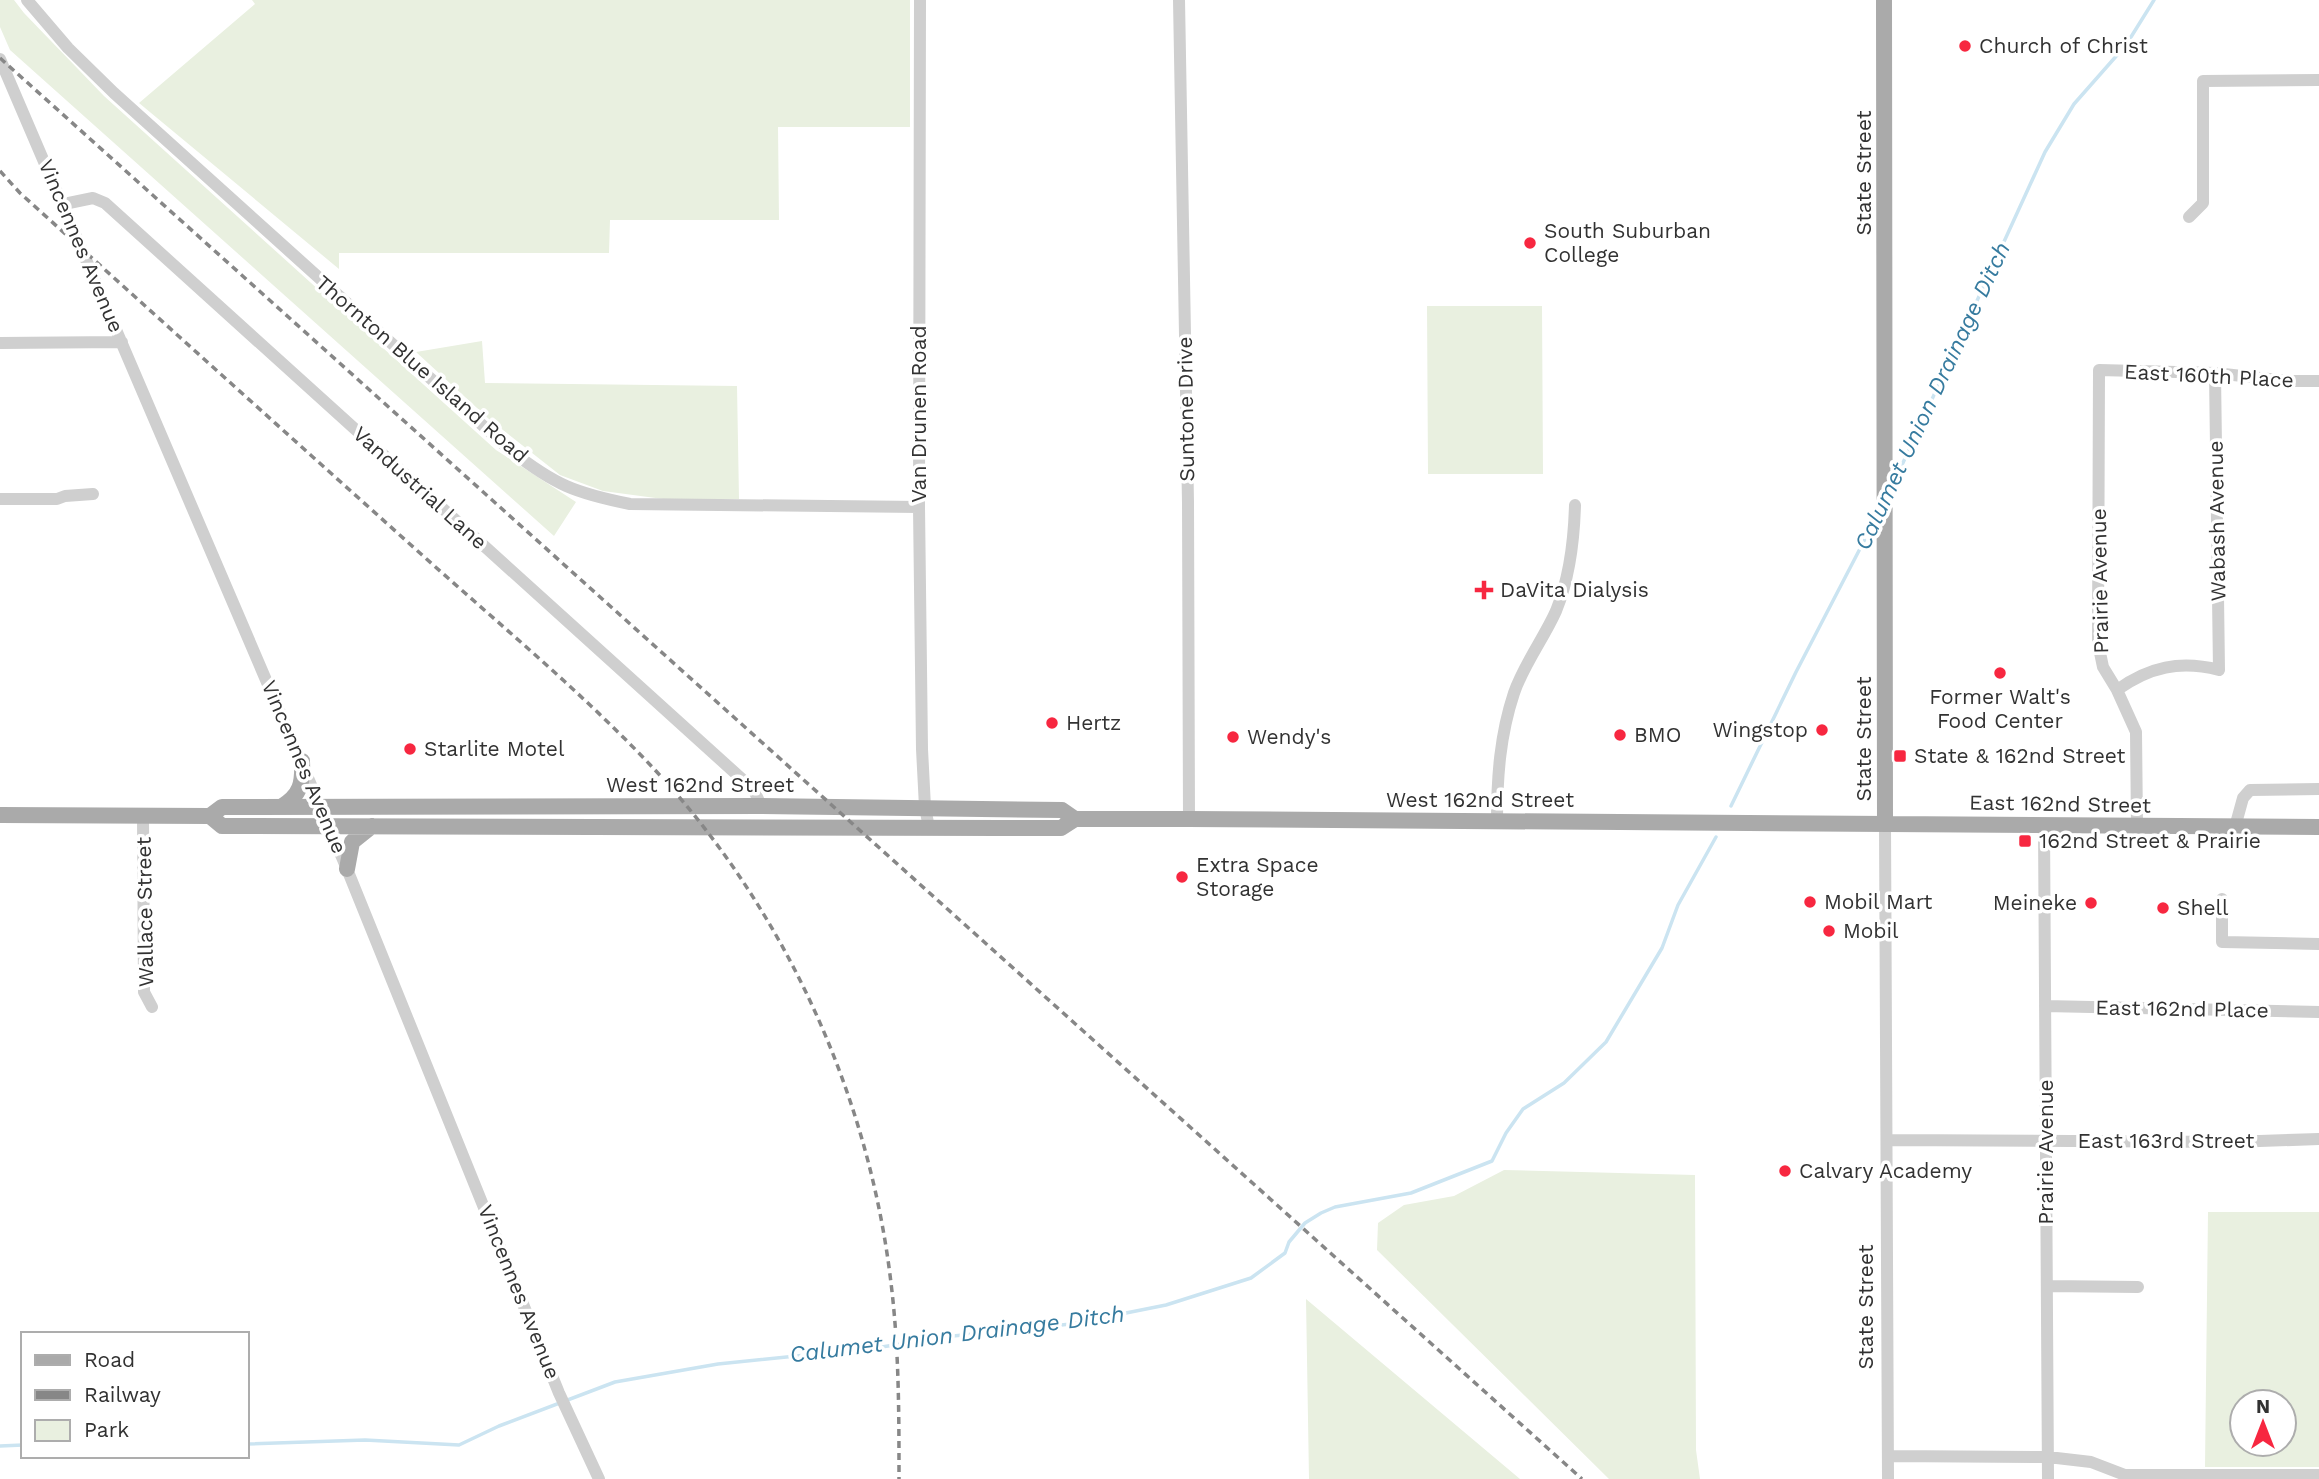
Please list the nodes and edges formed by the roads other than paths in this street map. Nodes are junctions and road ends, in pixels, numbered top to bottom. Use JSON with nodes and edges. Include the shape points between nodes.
{"nodes":[{"id":1,"x":27,"y":0,"type":"edge"},
{"id":2,"x":920,"y":0,"type":"edge"},
{"id":3,"x":1179,"y":0,"type":"edge"},
{"id":4,"x":1884,"y":0,"type":"edge"},
{"id":5,"x":0,"y":59,"type":"edge"},
{"id":6,"x":2319,"y":80,"type":"edge"},
{"id":7,"x":64,"y":204,"type":"junction"},
{"id":8,"x":2189,"y":216,"type":"dead end"},
{"id":9,"x":122,"y":342,"type":"junction"},
{"id":10,"x":0,"y":343,"type":"edge"},
{"id":11,"x":2099,"y":370,"type":"joint"},
{"id":12,"x":2215,"y":373,"type":"junction"},
{"id":13,"x":2319,"y":381,"type":"edge"},
{"id":14,"x":93,"y":494,"type":"dead end"},
{"id":15,"x":0,"y":499,"type":"edge"},
{"id":16,"x":1575,"y":505,"type":"dead end"},
{"id":17,"x":919,"y":507,"type":"junction"},
{"id":18,"x":2117,"y":690,"type":"junction"},
{"id":19,"x":302,"y":761,"type":"junction"},
{"id":20,"x":2319,"y":789,"type":"edge"},
{"id":21,"x":761,"y":806,"type":"junction"},
{"id":22,"x":281,"y":807,"type":"junction"},
{"id":23,"x":321,"y":807,"type":"junction"},
{"id":24,"x":925,"y":807,"type":"junction"},
{"id":25,"x":0,"y":815,"type":"edge"},
{"id":26,"x":143,"y":816,"type":"junction"},
{"id":27,"x":210,"y":816,"type":"junction"},
{"id":28,"x":1075,"y":819,"type":"junction"},
{"id":29,"x":1189,"y":819,"type":"junction"},
{"id":30,"x":1497,"y":821,"type":"junction"},
{"id":31,"x":1885,"y":822,"type":"junction"},
{"id":32,"x":2044,"y":825,"type":"junction"},
{"id":33,"x":329,"y":826,"type":"junction"},
{"id":34,"x":373,"y":826,"type":"junction"},
{"id":35,"x":2137,"y":826,"type":"junction"},
{"id":36,"x":2235,"y":827,"type":"junction"},
{"id":37,"x":2319,"y":827,"type":"edge"},
{"id":38,"x":763,"y":828,"type":"junction"},
{"id":39,"x":929,"y":828,"type":"junction"},
{"id":40,"x":347,"y":869,"type":"junction"},
{"id":41,"x":2222,"y":900,"type":"dead end"},
{"id":42,"x":2319,"y":944,"type":"edge"},
{"id":43,"x":2045,"y":1006,"type":"junction"},
{"id":44,"x":152,"y":1007,"type":"dead end"},
{"id":45,"x":2319,"y":1012,"type":"edge"},
{"id":46,"x":2319,"y":1139,"type":"edge"},
{"id":47,"x":1886,"y":1140,"type":"junction"},
{"id":48,"x":2046,"y":1142,"type":"junction"},
{"id":49,"x":2047,"y":1286,"type":"junction"},
{"id":50,"x":2138,"y":1287,"type":"dead end"},
{"id":51,"x":1888,"y":1456,"type":"junction"},
{"id":52,"x":2048,"y":1457,"type":"junction"},
{"id":53,"x":2319,"y":1475,"type":"edge"},
{"id":54,"x":2164,"y":1477,"type":"edge"},
{"id":55,"x":2285,"y":1477,"type":"edge"},
{"id":56,"x":599,"y":1479,"type":"edge"},
{"id":57,"x":1888,"y":1479,"type":"edge"},
{"id":58,"x":2048,"y":1479,"type":"edge"}],
"edges":[{"from":1,"to":17,"type":"street","name":"Thornton Blue Island Road","via":[[68,48],[163,138],[541,474],[589,496],[630,504]]},
{"from":2,"to":17,"type":"street","name":"Van Drunen Road"},
{"from":3,"to":29,"type":"street","name":"Suntone Drive"},
{"from":4,"to":31,"type":"main road","name":"State Street"},
{"from":5,"to":7,"type":"street","name":"Vincennes Avenue"},
{"from":6,"to":8,"type":"street","via":[[2203,80],[2203,203]]},
{"from":7,"to":9,"type":"street","name":"Vincennes Avenue"},
{"from":7,"to":21,"type":"street","name":"Vandustrial Lane","via":[[93,198],[104,203],[754,790]]},
{"from":9,"to":10,"type":"street"},
{"from":9,"to":19,"type":"street","name":"Vincennes Avenue"},
{"from":11,"to":12,"type":"street","name":"East 160th Place"},
{"from":11,"to":18,"type":"street","name":"Prairie Avenue","via":[[2098,643],[2103,667]]},
{"from":12,"to":13,"type":"street","name":"East 160th Place"},
{"from":12,"to":18,"type":"street","name":"Wabash Avenue","via":[[2219,670],[2193,666],[2153,670]]},
{"from":14,"to":15,"type":"street"},
{"from":16,"to":30,"type":"street","via":[[1568,576],[1557,609],[1515,690],[1503,734]]},
{"from":17,"to":24,"type":"street","name":"Van Drunen Road"},
{"from":18,"to":35,"type":"street","name":"Prairie Avenue","via":[[2136,732]]},
{"from":19,"to":22,"type":"main road","via":[[302,787]]},
{"from":19,"to":23,"type":"street","name":"Vincennes Avenue"},
{"from":20,"to":36,"type":"street","via":[[2250,790]]},
{"from":21,"to":23,"type":"main road","name":"West 162nd Street"},
{"from":21,"to":24,"type":"main road","name":"West 162nd Street"},
{"from":21,"to":38,"type":"main road"},
{"from":22,"to":23,"type":"main road","name":"West 162nd Street"},
{"from":22,"to":27,"type":"main road","name":"West 162nd Street","via":[[222,807]]},
{"from":23,"to":33,"type":"street","name":"Vincennes Avenue"},
{"from":24,"to":28,"type":"main road","name":"West 162nd Street","via":[[1062,810]]},
{"from":24,"to":39,"type":"street","name":"Van Drunen Road"},
{"from":25,"to":26,"type":"main road"},
{"from":26,"to":27,"type":"main road"},
{"from":26,"to":44,"type":"street","name":"Wallace Street","via":[[144,992]]},
{"from":27,"to":33,"type":"main road","name":"West 162nd Street","via":[[222,826]]},
{"from":28,"to":29,"type":"main road","name":"West 162nd Street"},
{"from":28,"to":39,"type":"main road","name":"West 162nd Street","via":[[1061,828]]},
{"from":29,"to":30,"type":"main road","name":"West 162nd Street"},
{"from":30,"to":31,"type":"main road","name":"West 162nd Street"},
{"from":31,"to":32,"type":"main road","name":"East 162nd Street"},
{"from":31,"to":47,"type":"street","name":"State Street"},
{"from":32,"to":35,"type":"main road","name":"East 162nd Street"},
{"from":32,"to":43,"type":"street","name":"Prairie Avenue"},
{"from":33,"to":34,"type":"main road","name":"West 162nd Street"},
{"from":33,"to":40,"type":"street","name":"Vincennes Avenue"},
{"from":34,"to":38,"type":"main road","name":"West 162nd Street"},
{"from":34,"to":40,"type":"main road","via":[[352,842]]},
{"from":35,"to":36,"type":"main road","name":"East 162nd Street"},
{"from":36,"to":37,"type":"main road","name":"East 162nd Street"},
{"from":38,"to":39,"type":"main road","name":"West 162nd Street"},
{"from":40,"to":56,"type":"street","name":"Vincennes Avenue","via":[[562,1399]]},
{"from":41,"to":42,"type":"street","via":[[2222,942]]},
{"from":43,"to":45,"type":"street","name":"East 162nd Place"},
{"from":43,"to":48,"type":"street","name":"Prairie Avenue"},
{"from":46,"to":48,"type":"street","name":"East 163rd Street"},
{"from":47,"to":48,"type":"street","name":"East 163rd Street"},
{"from":47,"to":51,"type":"street","name":"State Street"},
{"from":48,"to":49,"type":"street","name":"Prairie Avenue"},
{"from":49,"to":50,"type":"street"},
{"from":49,"to":52,"type":"street","name":"Prairie Avenue"},
{"from":51,"to":52,"type":"street"},
{"from":51,"to":57,"type":"street","name":"State Street"},
{"from":52,"to":54,"type":"street","via":[[2091,1462],[2125,1475]]},
{"from":52,"to":58,"type":"street","name":"Prairie Avenue"},
{"from":53,"to":55,"type":"street"},
{"from":54,"to":55,"type":"street"}]}
